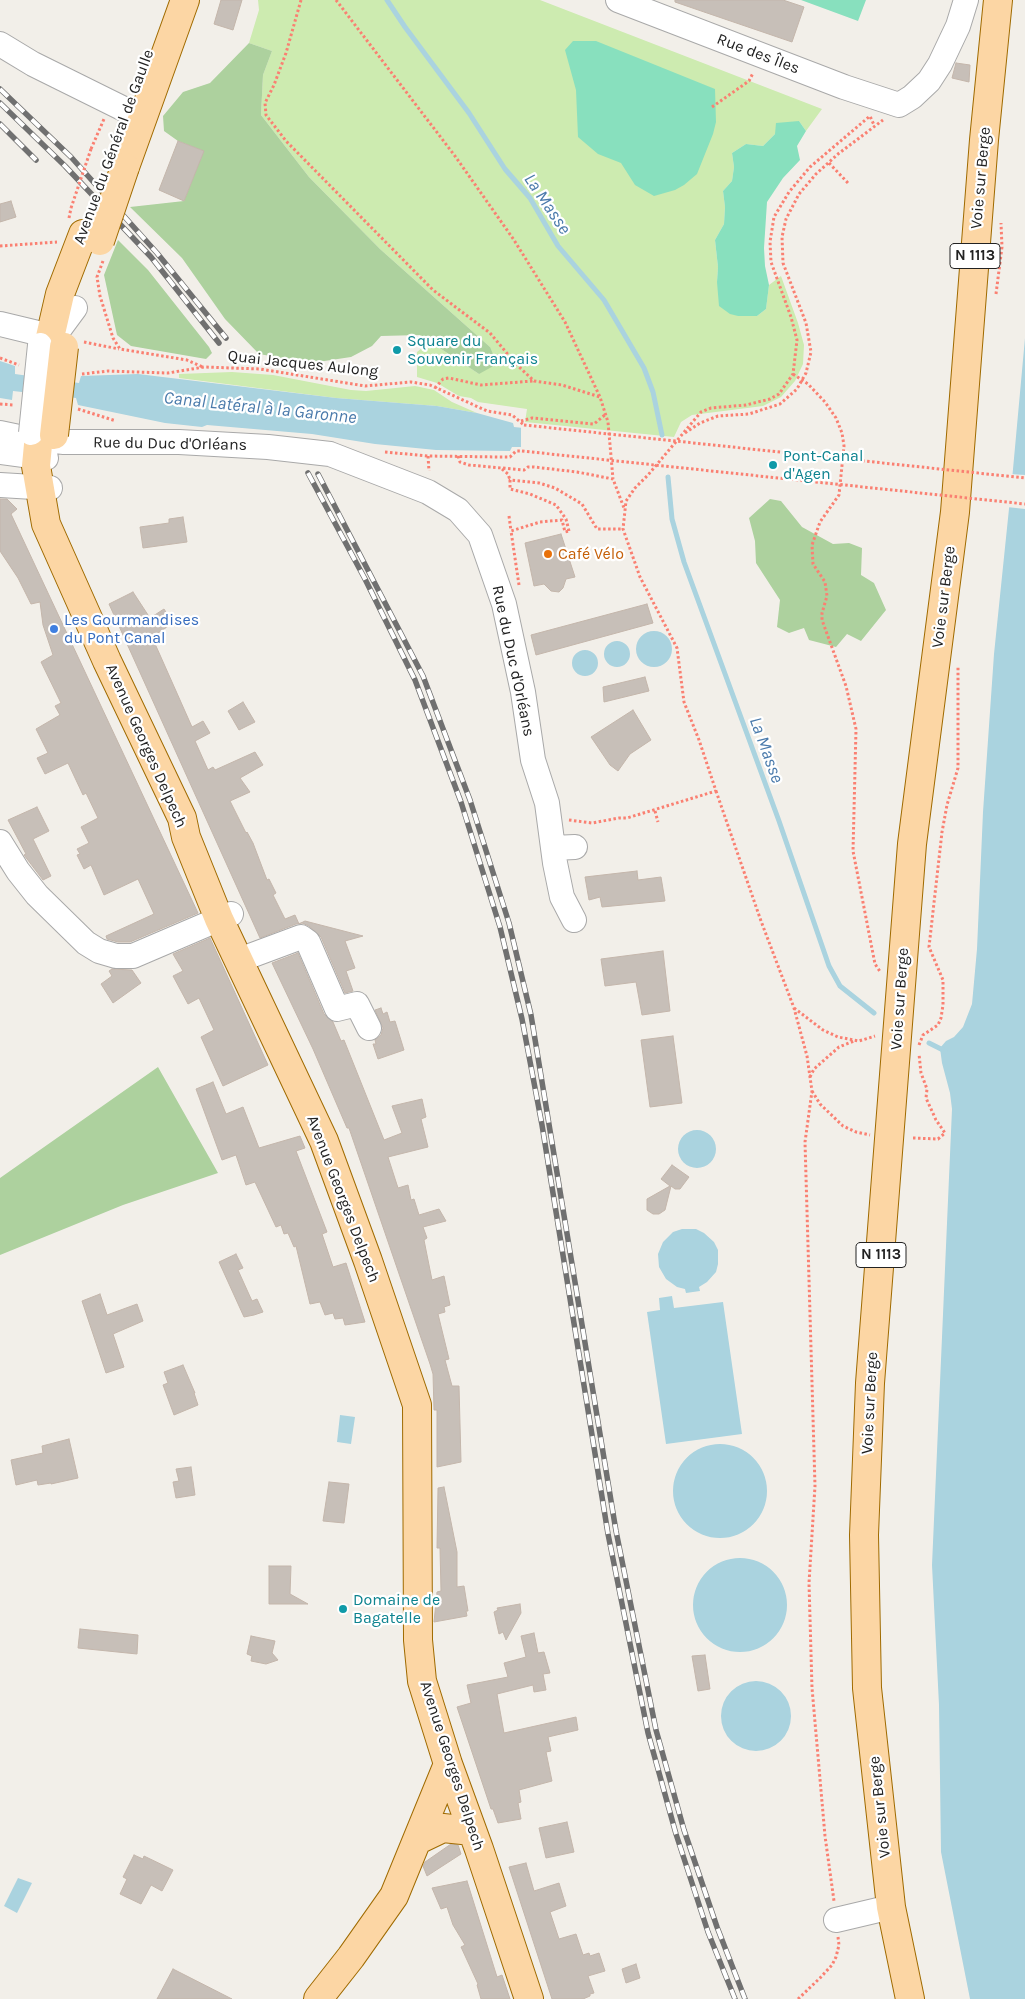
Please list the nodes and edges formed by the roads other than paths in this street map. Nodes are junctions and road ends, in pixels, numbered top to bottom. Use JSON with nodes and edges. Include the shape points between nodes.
{"nodes":[{"id":1,"x":167,"y":0,"type":"edge"},
{"id":2,"x":186,"y":0,"type":"edge"},
{"id":3,"x":618,"y":0,"type":"edge"},
{"id":4,"x":966,"y":0,"type":"edge"},
{"id":5,"x":998,"y":0,"type":"edge"},
{"id":6,"x":644,"y":5,"type":"edge"},
{"id":7,"x":0,"y":44,"type":"edge"},
{"id":8,"x":126,"y":110,"type":"junction"},
{"id":9,"x":0,"y":324,"type":"edge"},
{"id":10,"x":54,"y":342,"type":"junction"},
{"id":11,"x":0,"y":433,"type":"edge"},
{"id":12,"x":40,"y":442,"type":"junction"},
{"id":13,"x":0,"y":452,"type":"edge"},
{"id":14,"x":0,"y":485,"type":"edge"},
{"id":15,"x":44,"y":487,"type":"junction"},
{"id":16,"x":70,"y":563,"type":"junction"},
{"id":17,"x":0,"y":842,"type":"edge"},
{"id":18,"x":225,"y":917,"type":"junction"},
{"id":19,"x":574,"y":920,"type":"dead end"},
{"id":20,"x":250,"y":956,"type":"junction"},
{"id":21,"x":369,"y":1028,"type":"dead end"},
{"id":22,"x":417,"y":1405,"type":"junction"},
{"id":23,"x":448,"y":1764,"type":"junction"},
{"id":24,"x":461,"y":1799,"type":"junction"},
{"id":25,"x":443,"y":1828,"type":"junction"},
{"id":26,"x":472,"y":1831,"type":"junction"},
{"id":27,"x":418,"y":1840,"type":"junction"},
{"id":28,"x":891,"y":1907,"type":"junction"},
{"id":29,"x":836,"y":1920,"type":"road end"},
{"id":30,"x":318,"y":1999,"type":"edge"},
{"id":31,"x":529,"y":1999,"type":"edge"},
{"id":32,"x":910,"y":1999,"type":"edge"}],
"edges":[{"from":1,"to":8,"type":"main road","name":"Avenue du Général de Gaulle"},
{"from":2,"to":8,"type":"main road","name":"Avenue du Général de Gaulle"},
{"from":3,"to":6,"type":"street","name":"Rue des Îles"},
{"from":4,"to":6,"type":"street","name":"Rue des Îles","via":[[940,64],[929,81],[899,105],[844,87]]},
{"from":5,"to":28,"type":"main road","name":"Voie sur Berge","number":"N 1113","via":[[955,512],[912,844],[870,1383],[864,1535],[867,1688]]},
{"from":7,"to":8,"type":"street"},
{"from":8,"to":10,"type":"main road","name":"Avenue du Général de Gaulle","via":[[77,235],[68,301]]},
{"from":9,"to":10,"type":"street"},
{"from":10,"to":12,"type":"main road","name":"Avenue du Général de Gaulle","bridge":true},
{"from":11,"to":12,"type":"street"},
{"from":12,"to":13,"type":"street"},
{"from":12,"to":15,"type":"main road","name":"Avenue Georges Delpech"},
{"from":12,"to":16,"type":"main road","via":[[53,463]]},
{"from":12,"to":19,"type":"street","name":"Rue du Duc d'Orléans","via":[[189,443],[313,452],[342,458],[428,492],[458,510],[480,535],[504,604],[523,692],[533,760],[564,847],[562,897]]},
{"from":14,"to":15,"type":"street"},
{"from":15,"to":16,"type":"main road","name":"Avenue Georges Delpech","via":[[46,524],[56,548]]},
{"from":16,"to":18,"type":"main road","name":"Avenue Georges Delpech","via":[[107,660]]},
{"from":17,"to":18,"type":"street","via":[[37,895],[86,943],[99,951],[133,956]]},
{"from":18,"to":20,"type":"main road"},
{"from":18,"to":22,"type":"main road","name":"Avenue Georges Delpech","via":[[324,1141]]},
{"from":20,"to":21,"type":"street","via":[[301,937],[308,942],[337,1009],[357,1004]]},
{"from":20,"to":22,"type":"main road","via":[[326,1123],[373,1247],[410,1354]]},
{"from":22,"to":23,"type":"main road","name":"Avenue Georges Delpech","via":[[418,1640],[422,1681]]},
{"from":23,"to":24,"type":"main road","name":"Avenue Georges Delpech"},
{"from":23,"to":27,"type":"main road"},
{"from":24,"to":25,"type":"main road"},
{"from":24,"to":26,"type":"main road","name":"Avenue Georges Delpech"},
{"from":25,"to":26,"type":"main road"},
{"from":25,"to":27,"type":"main road"},
{"from":26,"to":31,"type":"main road","name":"Avenue Georges Delpech"},
{"from":27,"to":30,"type":"main road","via":[[394,1896]]},
{"from":28,"to":29,"type":"street"},
{"from":28,"to":32,"type":"main road","name":"Voie sur Berge","number":"N 1113"}]}
